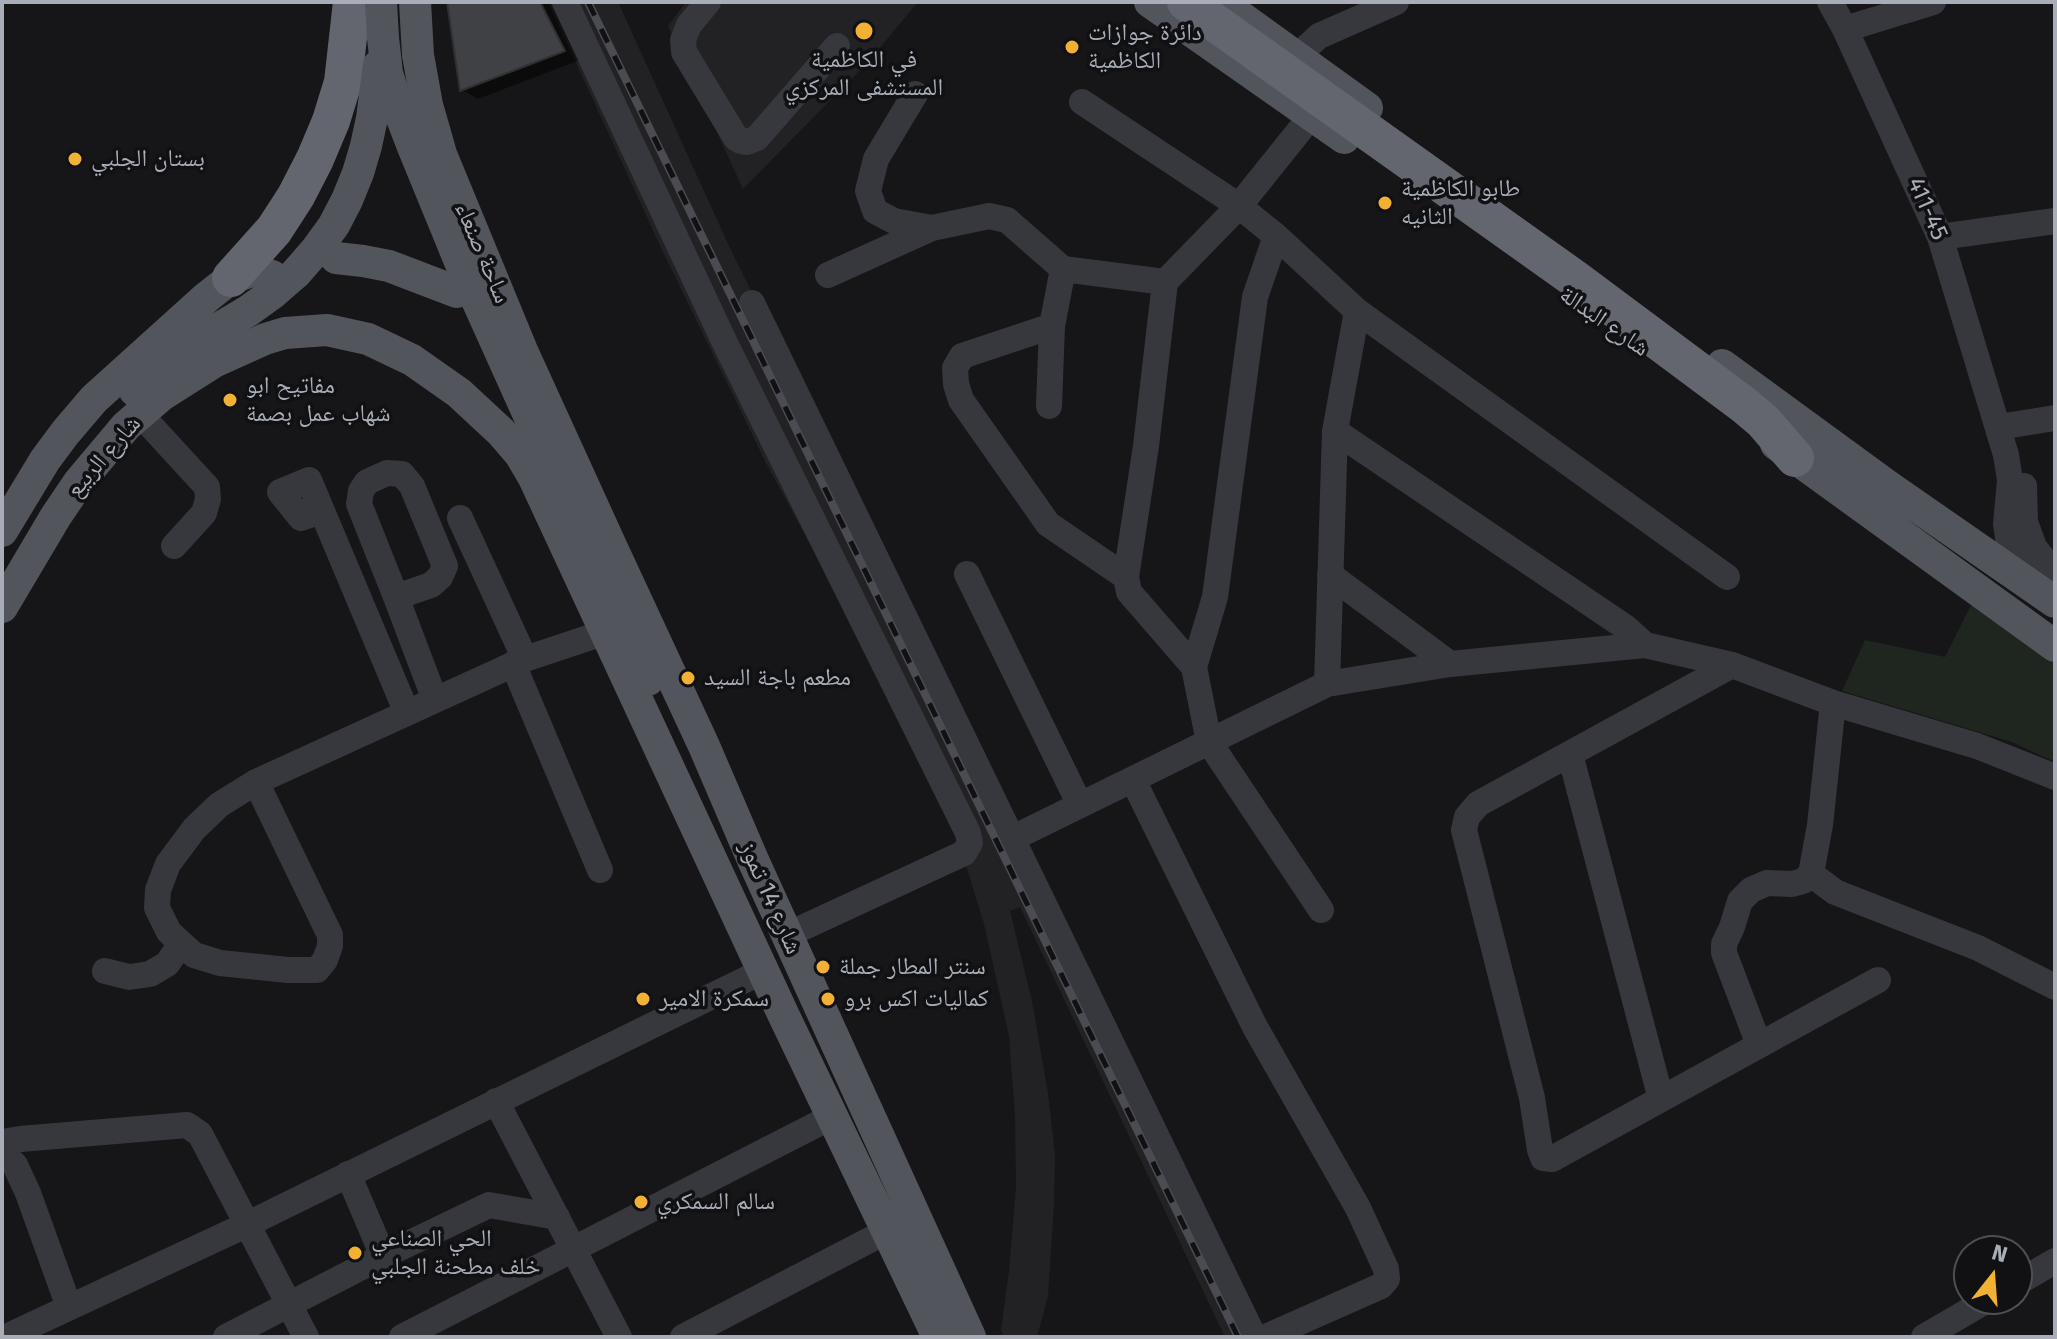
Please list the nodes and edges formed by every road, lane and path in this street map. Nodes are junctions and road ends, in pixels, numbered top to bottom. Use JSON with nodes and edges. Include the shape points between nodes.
{"nodes":[{"id":1,"x":352,"y":2,"type":"edge"},
{"id":2,"x":381,"y":2,"type":"edge"},
{"id":3,"x":415,"y":2,"type":"edge"},
{"id":4,"x":565,"y":2,"type":"edge"},
{"id":5,"x":708,"y":2,"type":"edge"},
{"id":6,"x":1150,"y":2,"type":"edge"},
{"id":7,"x":1186,"y":2,"type":"edge"},
{"id":8,"x":1220,"y":2,"type":"edge"},
{"id":9,"x":1396,"y":2,"type":"edge"},
{"id":10,"x":1830,"y":2,"type":"edge"},
{"id":11,"x":1933,"y":2,"type":"edge"},
{"id":12,"x":1845,"y":29,"type":"junction"},
{"id":13,"x":383,"y":38,"type":"junction"},
{"id":14,"x":837,"y":46,"type":"dead end"},
{"id":15,"x":1296,"y":57,"type":"junction"},
{"id":16,"x":915,"y":94,"type":"dead end"},
{"id":17,"x":1082,"y":102,"type":"dead end"},
{"id":18,"x":1324,"y":112,"type":"junction"},
{"id":19,"x":1239,"y":206,"type":"junction"},
{"id":20,"x":2055,"y":221,"type":"edge"},
{"id":21,"x":932,"y":228,"type":"junction"},
{"id":22,"x":1276,"y":236,"type":"junction"},
{"id":23,"x":1940,"y":237,"type":"junction"},
{"id":24,"x":336,"y":258,"type":"dead end"},
{"id":25,"x":1063,"y":269,"type":"junction"},
{"id":26,"x":828,"y":275,"type":"dead end"},
{"id":27,"x":266,"y":277,"type":"junction"},
{"id":28,"x":1165,"y":282,"type":"junction"},
{"id":29,"x":457,"y":292,"type":"dead end"},
{"id":30,"x":752,"y":303,"type":"dead end"},
{"id":31,"x":1357,"y":311,"type":"junction"},
{"id":32,"x":500,"y":321,"type":"dead end"},
{"id":33,"x":1052,"y":326,"type":"junction"},
{"id":34,"x":246,"y":348,"type":"junction"},
{"id":35,"x":523,"y":353,"type":"junction"},
{"id":36,"x":1049,"y":406,"type":"dead end"},
{"id":37,"x":140,"y":414,"type":"junction"},
{"id":38,"x":2055,"y":418,"type":"edge"},
{"id":39,"x":1999,"y":427,"type":"junction"},
{"id":40,"x":1335,"y":431,"type":"junction"},
{"id":41,"x":1795,"y":458,"type":"joint"},
{"id":42,"x":321,"y":511,"type":"dead end"},
{"id":43,"x":460,"y":518,"type":"dead end"},
{"id":44,"x":2,"y":531,"type":"edge"},
{"id":45,"x":174,"y":546,"type":"dead end"},
{"id":46,"x":611,"y":546,"type":"junction"},
{"id":47,"x":574,"y":563,"type":"junction"},
{"id":48,"x":2,"y":569,"type":"edge"},
{"id":49,"x":967,"y":574,"type":"dead end"},
{"id":50,"x":1330,"y":575,"type":"junction"},
{"id":51,"x":1126,"y":577,"type":"junction"},
{"id":52,"x":1727,"y":577,"type":"dead end"},
{"id":53,"x":2049,"y":589,"type":"edge"},
{"id":54,"x":396,"y":597,"type":"dead end"},
{"id":55,"x":2,"y":607,"type":"edge"},
{"id":56,"x":606,"y":632,"type":"junction"},
{"id":57,"x":1645,"y":645,"type":"junction"},
{"id":58,"x":2055,"y":646,"type":"edge"},
{"id":59,"x":519,"y":661,"type":"junction"},
{"id":60,"x":1450,"y":664,"type":"junction"},
{"id":61,"x":1732,"y":665,"type":"junction"},
{"id":62,"x":1194,"y":667,"type":"junction"},
{"id":63,"x":1327,"y":684,"type":"junction"},
{"id":64,"x":435,"y":700,"type":"junction"},
{"id":65,"x":1833,"y":703,"type":"junction"},
{"id":66,"x":407,"y":713,"type":"junction"},
{"id":67,"x":1209,"y":742,"type":"junction"},
{"id":68,"x":1570,"y":754,"type":"junction"},
{"id":69,"x":2055,"y":777,"type":"edge"},
{"id":70,"x":1133,"y":780,"type":"junction"},
{"id":71,"x":256,"y":782,"type":"junction"},
{"id":72,"x":1080,"y":805,"type":"junction"},
{"id":73,"x":1011,"y":839,"type":"junction"},
{"id":74,"x":600,"y":870,"type":"dead end"},
{"id":75,"x":1811,"y":874,"type":"junction"},
{"id":76,"x":1321,"y":910,"type":"dead end"},
{"id":77,"x":787,"y":935,"type":"junction"},
{"id":78,"x":181,"y":944,"type":"junction"},
{"id":79,"x":105,"y":971,"type":"dead end"},
{"id":80,"x":763,"y":971,"type":"junction"},
{"id":81,"x":1878,"y":980,"type":"dead end"},
{"id":82,"x":2055,"y":987,"type":"edge"},
{"id":83,"x":1759,"y":1045,"type":"junction"},
{"id":84,"x":817,"y":1082,"type":"junction"},
{"id":85,"x":1661,"y":1099,"type":"junction"},
{"id":86,"x":496,"y":1101,"type":"junction"},
{"id":87,"x":833,"y":1116,"type":"junction"},
{"id":88,"x":2,"y":1142,"type":"edge"},
{"id":89,"x":2,"y":1152,"type":"edge"},
{"id":90,"x":348,"y":1174,"type":"junction"},
{"id":91,"x":557,"y":1217,"type":"junction"},
{"id":92,"x":246,"y":1225,"type":"junction"},
{"id":93,"x":887,"y":1231,"type":"junction"},
{"id":94,"x":574,"y":1250,"type":"junction"},
{"id":95,"x":383,"y":1256,"type":"junction"},
{"id":96,"x":2055,"y":1261,"type":"edge"},
{"id":97,"x":2033,"y":1274,"type":"edge"},
{"id":98,"x":290,"y":1305,"type":"junction"},
{"id":99,"x":69,"y":1307,"type":"junction"},
{"id":100,"x":1962,"y":1315,"type":"edge"},
{"id":101,"x":6,"y":1337,"type":"edge"},
{"id":102,"x":226,"y":1337,"type":"edge"},
{"id":103,"x":306,"y":1337,"type":"edge"},
{"id":104,"x":402,"y":1337,"type":"edge"},
{"id":105,"x":619,"y":1337,"type":"edge"},
{"id":106,"x":683,"y":1337,"type":"edge"},
{"id":107,"x":938,"y":1337,"type":"edge"},
{"id":108,"x":970,"y":1337,"type":"edge"},
{"id":109,"x":1254,"y":1337,"type":"edge"},
{"id":110,"x":1266,"y":1337,"type":"edge"},
{"id":111,"x":1924,"y":1337,"type":"edge"}],
"edges":[{"from":1,"to":27,"type":"highway","via":[[343,82],[331,121],[274,230]]},
{"from":2,"to":13,"type":"main road","bridge":true},
{"from":3,"to":35,"type":"main road","name":"ساحة صنعاء","via":[[418,55],[441,154]]},
{"from":4,"to":77,"type":"street","via":[[724,341],[968,833],[964,853]]},
{"from":5,"to":14,"type":"street","via":[[689,25],[684,52],[741,141],[757,138]]},
{"from":6,"to":18,"type":"main road"},
{"from":7,"to":18,"type":"highway"},
{"from":8,"to":15,"type":"main road","name":"شارع البدالة"},
{"from":9,"to":15,"type":"street","via":[[1319,36]]},
{"from":10,"to":12,"type":"street","name":"411-45"},
{"from":11,"to":12,"type":"street"},
{"from":12,"to":23,"type":"street","name":"411-45"},
{"from":13,"to":48,"type":"main road","bridge":true,"via":[[366,146],[334,225],[296,273],[144,383],[84,441]]},
{"from":13,"to":84,"type":"main road","bridge":true,"via":[[398,108],[457,256],[648,680],[799,996],[813,1043]]},
{"from":15,"to":53,"type":"main road","name":"شارع البدالة","via":[[1889,487]]},
{"from":16,"to":21,"type":"street","via":[[876,159],[868,191],[875,211],[894,221]]},
{"from":17,"to":19,"type":"street"},
{"from":18,"to":19,"type":"street"},
{"from":18,"to":41,"type":"highway","via":[[1552,263],[1744,405]]},
{"from":19,"to":22,"type":"street"},
{"from":19,"to":28,"type":"street"},
{"from":20,"to":23,"type":"street"},
{"from":21,"to":25,"type":"street","via":[[989,216],[1007,220]]},
{"from":21,"to":26,"type":"street"},
{"from":22,"to":31,"type":"street"},
{"from":22,"to":62,"type":"street","via":[[1255,297],[1215,597]]},
{"from":23,"to":39,"type":"street","name":"411-45"},
{"from":24,"to":29,"type":"main road","name":"ساحة صنعاء","via":[[389,266]]},
{"from":25,"to":28,"type":"street"},
{"from":25,"to":33,"type":"street"},
{"from":27,"to":34,"type":"main road","via":[[283,307],[276,323]]},
{"from":27,"to":44,"type":"main road","name":"شارع الربيع","via":[[207,297],[94,399],[45,460]]},
{"from":28,"to":51,"type":"street"},
{"from":30,"to":73,"type":"street"},
{"from":31,"to":40,"type":"street"},
{"from":31,"to":52,"type":"street"},
{"from":32,"to":35,"type":"main road","name":"ساحة صنعاء"},
{"from":33,"to":36,"type":"street"},
{"from":33,"to":51,"type":"street","via":[[962,356],[955,368],[956,384],[961,400],[1048,524]]},
{"from":34,"to":37,"type":"main road","name":"شارع الربيع","via":[[183,381]]},
{"from":34,"to":47,"type":"main road","name":"شارع 14 تموز","via":[[285,333],[337,331],[412,360],[459,393],[520,454]]},
{"from":35,"to":46,"type":"main road","name":"ساحة صنعاء"},
{"from":37,"to":45,"type":"street","via":[[207,487],[204,513]]},
{"from":37,"to":55,"type":"main road","name":"شارع الربيع","via":[[79,482]]},
{"from":38,"to":39,"type":"street"},
{"from":39,"to":53,"type":"street","name":"411-45","via":[[2010,480],[2009,544]]},
{"from":40,"to":50,"type":"street"},
{"from":40,"to":57,"type":"street"},
{"from":41,"to":58,"type":"main road"},
{"from":42,"to":66,"type":"street"},
{"from":43,"to":59,"type":"street"},
{"from":46,"to":47,"type":"main road","via":[[599,562]]},
{"from":46,"to":77,"type":"main road","name":"شارع 14 تموز"},
{"from":47,"to":56,"type":"main road","name":"شارع 14 تموز"},
{"from":49,"to":72,"type":"street"},
{"from":50,"to":60,"type":"street"},
{"from":50,"to":63,"type":"street"},
{"from":51,"to":62,"type":"street","via":[[1129,592]]},
{"from":54,"to":64,"type":"street"},
{"from":56,"to":59,"type":"street"},
{"from":56,"to":80,"type":"main road","name":"شارع 14 تموز"},
{"from":57,"to":60,"type":"street"},
{"from":57,"to":61,"type":"street"},
{"from":59,"to":64,"type":"street"},
{"from":59,"to":74,"type":"street"},
{"from":60,"to":63,"type":"street"},
{"from":61,"to":65,"type":"street"},
{"from":61,"to":68,"type":"street"},
{"from":62,"to":67,"type":"street"},
{"from":63,"to":67,"type":"street"},
{"from":64,"to":66,"type":"street"},
{"from":65,"to":69,"type":"street","via":[[1977,746]]},
{"from":65,"to":75,"type":"street"},
{"from":66,"to":71,"type":"street"},
{"from":67,"to":70,"type":"street"},
{"from":67,"to":76,"type":"street"},
{"from":68,"to":85,"type":"street"},
{"from":68,"to":85,"type":"street","via":[[1478,804],[1464,830],[1543,1158],[1552,1159]]},
{"from":70,"to":72,"type":"street"},
{"from":70,"to":110,"type":"street","via":[[1255,1027],[1358,1208],[1386,1269],[1381,1286]]},
{"from":71,"to":78,"type":"street","via":[[219,805],[168,864],[157,908]]},
{"from":71,"to":78,"type":"street","via":[[330,935],[325,960],[317,970],[220,963],[194,955]]},
{"from":72,"to":73,"type":"street"},
{"from":73,"to":109,"type":"street"},
{"from":75,"to":82,"type":"street","via":[[1835,892],[1978,948]]},
{"from":75,"to":83,"type":"street","via":[[1792,884],[1767,883],[1751,890],[1740,901],[1724,944]]},
{"from":77,"to":108,"type":"main road","name":"شارع 14 تموز"},
{"from":78,"to":79,"type":"street","via":[[167,964],[150,974],[129,977]]},
{"from":80,"to":84,"type":"main road","name":"شارع 14 تموز"},
{"from":80,"to":86,"type":"street"},
{"from":81,"to":83,"type":"street"},
{"from":83,"to":85,"type":"street"},
{"from":84,"to":87,"type":"main road","name":"شارع 14 تموز"},
{"from":86,"to":90,"type":"street"},
{"from":86,"to":91,"type":"street"},
{"from":87,"to":93,"type":"main road","name":"شارع 14 تموز"},
{"from":87,"to":94,"type":"street"},
{"from":88,"to":92,"type":"street","via":[[187,1125],[200,1134]]},
{"from":89,"to":99,"type":"street","via":[[15,1165],[28,1193]]},
{"from":90,"to":92,"type":"street"},
{"from":90,"to":95,"type":"street"},
{"from":91,"to":94,"type":"street"},
{"from":91,"to":95,"type":"street","via":[[489,1205]]},
{"from":92,"to":98,"type":"street"},
{"from":92,"to":99,"type":"street"},
{"from":93,"to":106,"type":"street"},
{"from":93,"to":107,"type":"main road","name":"شارع 14 تموز"},
{"from":94,"to":104,"type":"street"},
{"from":94,"to":105,"type":"street"},
{"from":95,"to":98,"type":"street"},
{"from":96,"to":97,"type":"street"},
{"from":98,"to":102,"type":"street"},
{"from":98,"to":103,"type":"street"},
{"from":99,"to":101,"type":"street"},
{"from":100,"to":111,"type":"street"}]}
